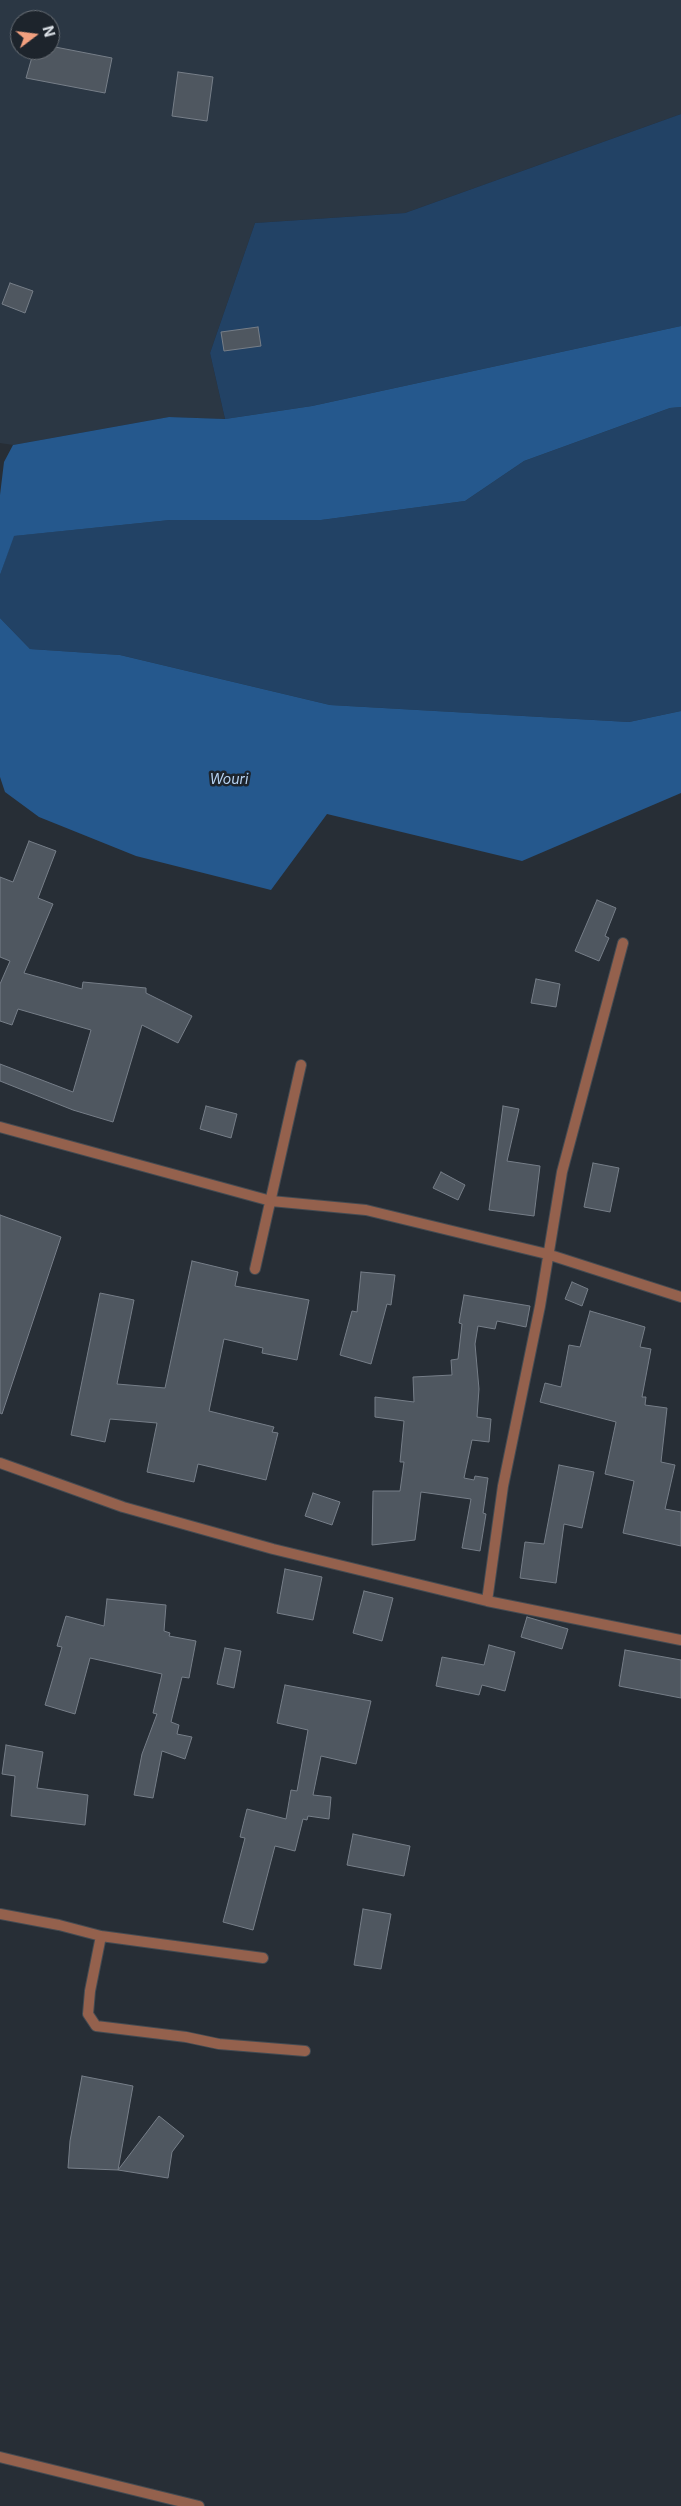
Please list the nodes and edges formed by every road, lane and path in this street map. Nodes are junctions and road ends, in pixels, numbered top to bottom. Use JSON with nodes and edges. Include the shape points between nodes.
{"nodes":[{"id":1,"x":623,"y":943,"type":"dead end"},
{"id":2,"x":301,"y":1065,"type":"dead end"},
{"id":3,"x":0,"y":1127,"type":"edge"},
{"id":4,"x":270,"y":1201,"type":"junction"},
{"id":5,"x":547,"y":1254,"type":"junction"},
{"id":6,"x":255,"y":1269,"type":"dead end"},
{"id":7,"x":681,"y":1296,"type":"edge"},
{"id":8,"x":0,"y":1463,"type":"edge"},
{"id":9,"x":487,"y":1601,"type":"junction"},
{"id":10,"x":681,"y":1640,"type":"edge"},
{"id":11,"x":0,"y":1914,"type":"edge"},
{"id":12,"x":100,"y":1936,"type":"junction"},
{"id":13,"x":263,"y":1958,"type":"dead end"},
{"id":14,"x":305,"y":2051,"type":"dead end"},
{"id":15,"x":0,"y":2456,"type":"edge"},
{"id":16,"x":199,"y":2506,"type":"edge"}],
"edges":[{"from":1,"to":5,"type":"street","via":[[573,1128]]},
{"from":2,"to":4,"type":"street"},
{"from":3,"to":4,"type":"street"},
{"from":4,"to":5,"type":"street","via":[[366,1210]]},
{"from":4,"to":6,"type":"street"},
{"from":5,"to":7,"type":"street"},
{"from":5,"to":9,"type":"street","via":[[540,1306],[503,1486]]},
{"from":8,"to":9,"type":"street","via":[[142,1512],[273,1549]]},
{"from":9,"to":10,"type":"street"},
{"from":11,"to":12,"type":"street"},
{"from":12,"to":13,"type":"street"},
{"from":12,"to":14,"type":"street","via":[[88,2014],[96,2026],[219,2044]]},
{"from":15,"to":16,"type":"street"}]}
